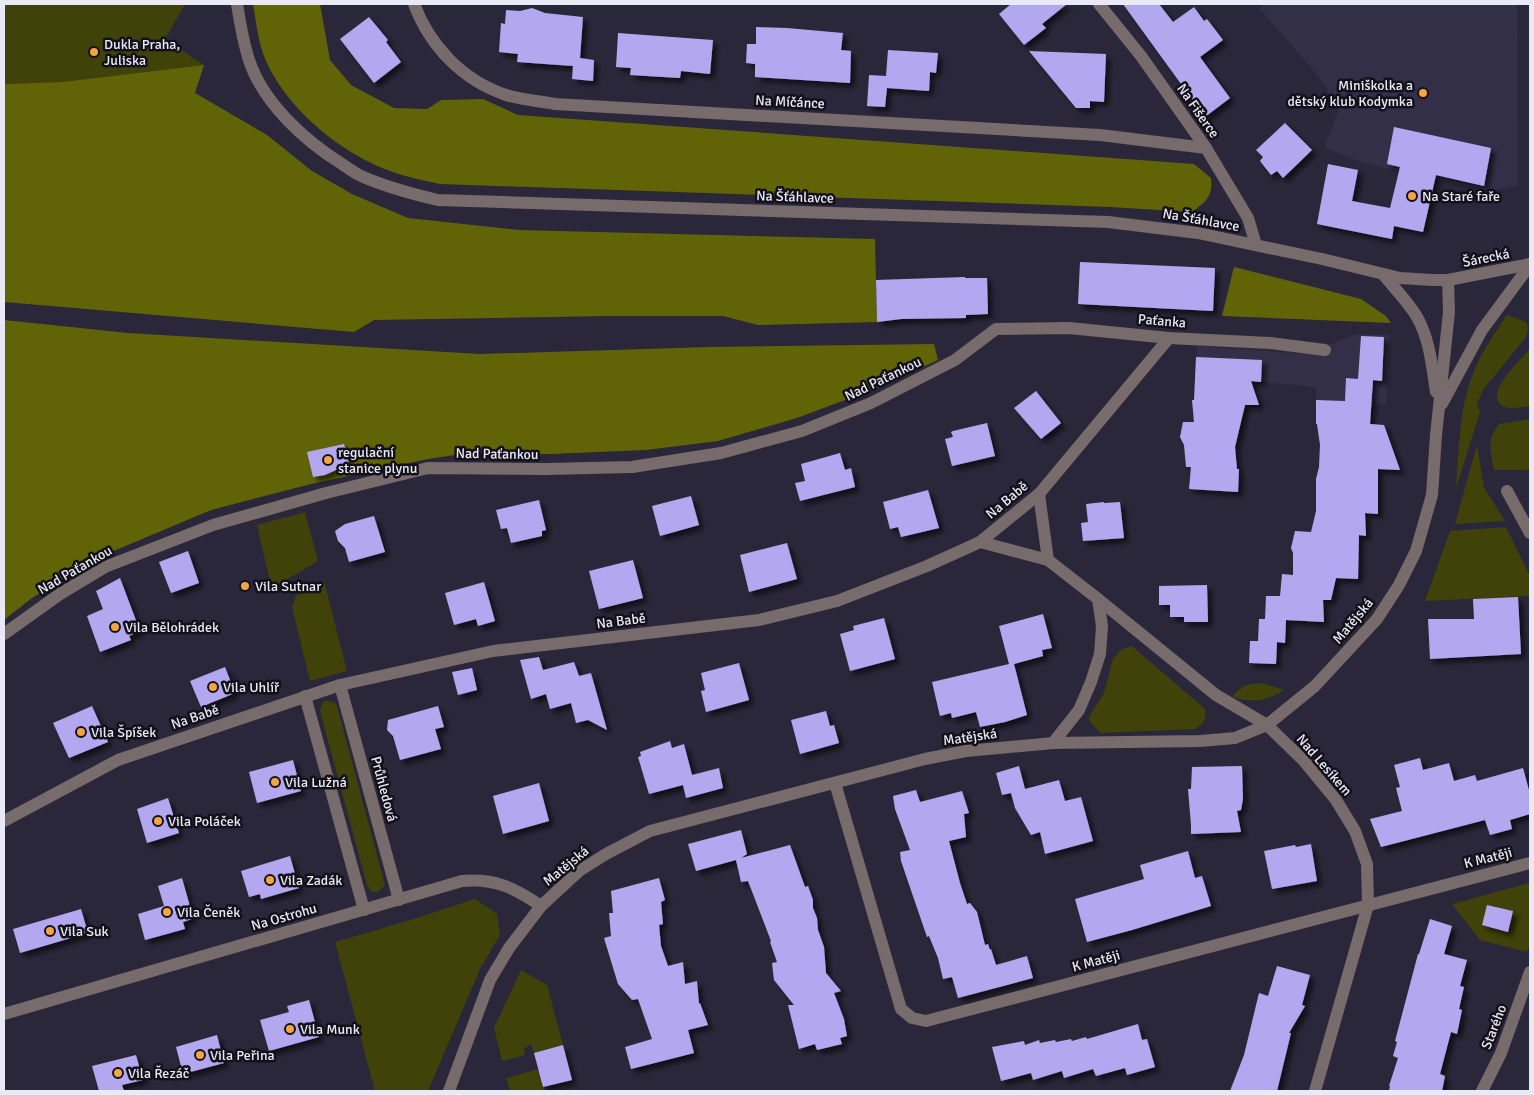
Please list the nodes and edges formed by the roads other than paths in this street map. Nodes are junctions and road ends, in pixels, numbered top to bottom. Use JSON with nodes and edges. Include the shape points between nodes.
{"nodes":[{"id":1,"x":237,"y":4,"type":"edge"},
{"id":2,"x":414,"y":4,"type":"edge"},
{"id":3,"x":1099,"y":4,"type":"edge"},
{"id":4,"x":1206,"y":148,"type":"junction"},
{"id":5,"x":1256,"y":245,"type":"junction"},
{"id":6,"x":1530,"y":265,"type":"edge"},
{"id":7,"x":1383,"y":274,"type":"junction"},
{"id":8,"x":1448,"y":280,"type":"junction"},
{"id":9,"x":996,"y":328,"type":"joint"},
{"id":10,"x":1169,"y":338,"type":"junction"},
{"id":11,"x":1325,"y":350,"type":"dead end"},
{"id":12,"x":1438,"y":411,"type":"junction"},
{"id":13,"x":1507,"y":491,"type":"dead end"},
{"id":14,"x":1039,"y":494,"type":"junction"},
{"id":15,"x":1530,"y":533,"type":"edge"},
{"id":16,"x":980,"y":542,"type":"junction"},
{"id":17,"x":1048,"y":560,"type":"junction"},
{"id":18,"x":1098,"y":599,"type":"junction"},
{"id":19,"x":4,"y":634,"type":"edge"},
{"id":20,"x":340,"y":685,"type":"junction"},
{"id":21,"x":305,"y":696,"type":"junction"},
{"id":22,"x":1267,"y":725,"type":"junction"},
{"id":23,"x":1053,"y":743,"type":"junction"},
{"id":24,"x":835,"y":783,"type":"junction"},
{"id":25,"x":4,"y":821,"type":"edge"},
{"id":26,"x":1530,"y":863,"type":"edge"},
{"id":27,"x":399,"y":900,"type":"junction"},
{"id":28,"x":1368,"y":905,"type":"junction"},
{"id":29,"x":542,"y":906,"type":"junction"},
{"id":30,"x":364,"y":910,"type":"junction"},
{"id":31,"x":1530,"y":972,"type":"edge"},
{"id":32,"x":4,"y":1014,"type":"edge"},
{"id":33,"x":449,"y":1091,"type":"edge"},
{"id":34,"x":1316,"y":1091,"type":"edge"},
{"id":35,"x":1482,"y":1091,"type":"edge"}],
"edges":[{"from":1,"to":5,"type":"street","name":"Na Šťáhlavce","via":[[249,62],[264,92],[288,121],[320,150],[360,175],[401,191],[438,200],[1108,222],[1174,229]]},
{"from":2,"to":4,"type":"street","name":"Na Míčánce","via":[[420,20],[444,56],[471,78],[507,96],[555,104],[1100,135]]},
{"from":3,"to":4,"type":"street","name":"Na Fišerce","via":[[1141,56]]},
{"from":4,"to":5,"type":"street","name":"Na Fišerce","via":[[1248,218]]},
{"from":5,"to":7,"type":"street","name":"Na Šťáhlavce"},
{"from":6,"to":8,"type":"street","name":"Šárecká"},
{"from":6,"to":12,"type":"street","name":"Matějská","via":[[1482,330]]},
{"from":7,"to":8,"type":"street","name":"Na Šťáhlavce","via":[[1418,280]]},
{"from":7,"to":12,"type":"street","name":"Matějská","via":[[1417,316],[1431,355]]},
{"from":8,"to":12,"type":"street","name":"Matějská"},
{"from":9,"to":10,"type":"street","name":"Paťanka","via":[[1069,328]]},
{"from":9,"to":19,"type":"street","name":"Nad Paťankou","via":[[955,360],[871,403],[802,431],[721,453],[632,467],[428,468],[213,525],[105,568],[60,594]]},
{"from":10,"to":11,"type":"street","name":"Paťanka","via":[[1270,343]]},
{"from":10,"to":14,"type":"street","name":"Na Babě"},
{"from":12,"to":22,"type":"street","name":"Matějská","via":[[1432,495],[1416,550],[1399,585],[1377,618],[1315,686]]},
{"from":13,"to":15,"type":"street"},
{"from":14,"to":16,"type":"street","name":"Na Babě"},
{"from":14,"to":17,"type":"street"},
{"from":16,"to":17,"type":"street"},
{"from":16,"to":20,"type":"street","name":"Na Babě","via":[[837,601],[759,620],[493,651]]},
{"from":17,"to":18,"type":"street","name":"Nad Lesíkem"},
{"from":18,"to":22,"type":"street","name":"Nad Lesíkem","via":[[1216,695]]},
{"from":18,"to":23,"type":"street","via":[[1102,626],[1100,654],[1079,710]]},
{"from":20,"to":21,"type":"street","name":"Na Babě"},
{"from":20,"to":27,"type":"street","name":"Průhledová"},
{"from":21,"to":25,"type":"street","name":"Na Babě","via":[[118,760]]},
{"from":21,"to":30,"type":"street"},
{"from":22,"to":23,"type":"street","name":"Matějská","via":[[1236,738]]},
{"from":22,"to":28,"type":"street","name":"Nad Lesíkem","via":[[1303,760],[1336,800],[1355,831],[1367,864]]},
{"from":23,"to":24,"type":"street","name":"Matějská","via":[[925,759]]},
{"from":24,"to":28,"type":"street","name":"K Matěji","via":[[901,1009],[912,1018],[926,1022]]},
{"from":24,"to":29,"type":"street","name":"Matějská","via":[[650,831],[578,871]]},
{"from":26,"to":28,"type":"street","name":"K Matěji"},
{"from":27,"to":29,"type":"street","name":"Na Ostrohu","via":[[474,880],[512,887]]},
{"from":27,"to":30,"type":"street","name":"Na Ostrohu"},
{"from":28,"to":34,"type":"street","name":"Nad Lesíkem"},
{"from":29,"to":33,"type":"street","name":"Matějská","via":[[509,948],[490,980]]},
{"from":30,"to":32,"type":"street","name":"Na Ostrohu"},
{"from":31,"to":35,"type":"street","name":"Starého","via":[[1501,1053]]}]}
